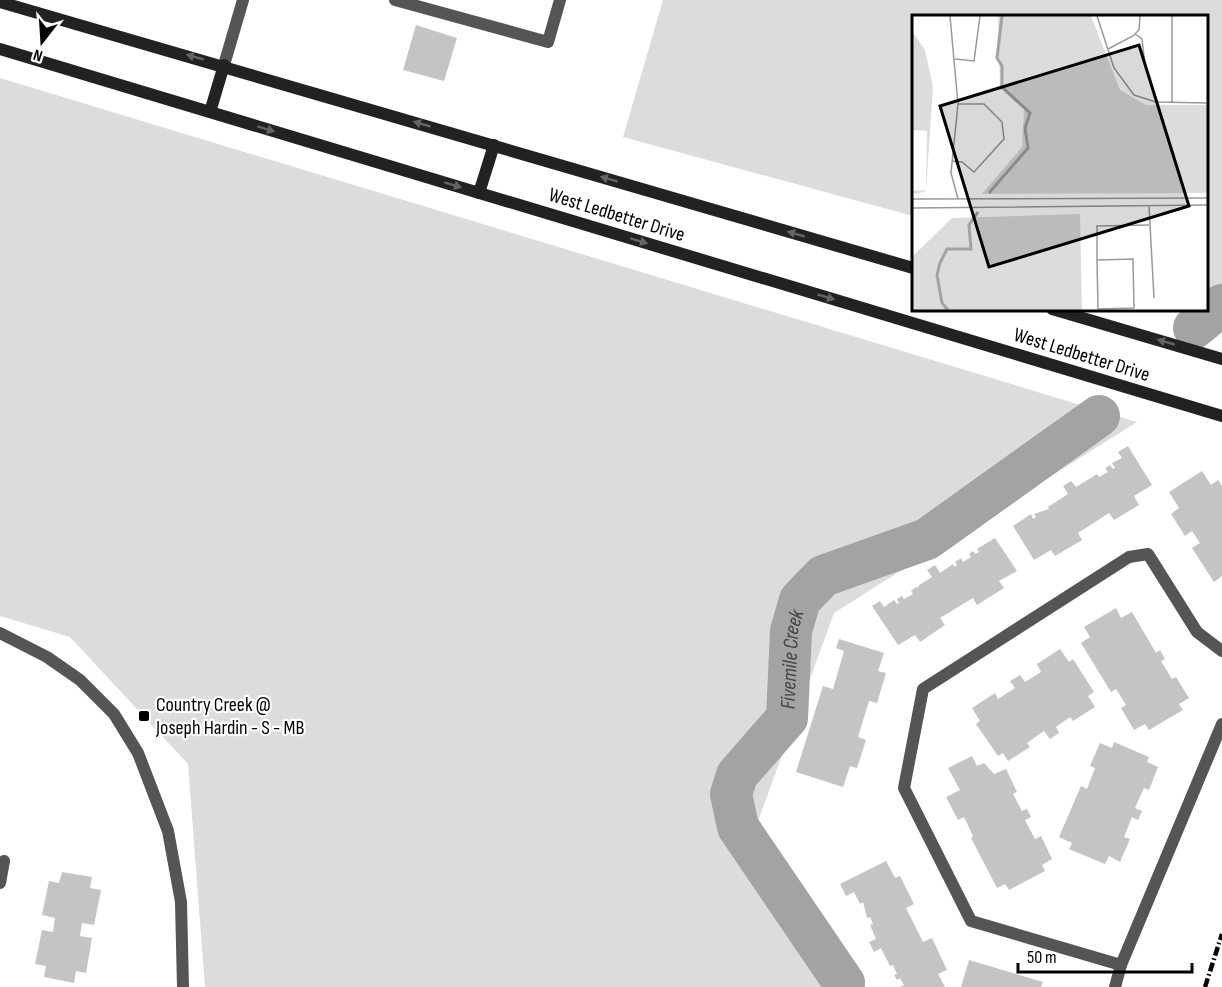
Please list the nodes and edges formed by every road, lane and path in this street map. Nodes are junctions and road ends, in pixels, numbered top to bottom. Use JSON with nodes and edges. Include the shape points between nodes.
{"nodes":[{"id":1,"x":243,"y":0,"type":"edge"},
{"id":2,"x":395,"y":0,"type":"edge"},
{"id":3,"x":561,"y":0,"type":"edge"},
{"id":4,"x":0,"y":2,"type":"edge"},
{"id":5,"x":0,"y":49,"type":"edge"},
{"id":6,"x":224,"y":65,"type":"junction"},
{"id":7,"x":210,"y":112,"type":"junction"},
{"id":8,"x":494,"y":145,"type":"junction"},
{"id":9,"x":479,"y":193,"type":"junction"},
{"id":10,"x":912,"y":268,"type":"edge"},
{"id":11,"x":1055,"y":310,"type":"edge"},
{"id":12,"x":1222,"y":359,"type":"edge"},
{"id":13,"x":1222,"y":416,"type":"edge"},
{"id":14,"x":0,"y":633,"type":"edge"},
{"id":15,"x":1222,"y":651,"type":"edge"},
{"id":16,"x":1222,"y":724,"type":"edge"},
{"id":17,"x":3,"y":861,"type":"dead end"},
{"id":18,"x":0,"y":883,"type":"edge"},
{"id":19,"x":1121,"y":965,"type":"junction"},
{"id":20,"x":183,"y":987,"type":"edge"},
{"id":21,"x":1115,"y":987,"type":"edge"}],
"edges":[{"from":1,"to":6,"type":"street"},
{"from":2,"to":3,"type":"street","via":[[548,42]]},
{"from":6,"to":4,"type":"main road","name":"West Ledbetter Drive","one_way":true},
{"from":5,"to":7,"type":"main road","name":"West Ledbetter Drive"},
{"from":6,"to":7,"type":"main road"},
{"from":8,"to":6,"type":"main road","name":"West Ledbetter Drive","one_way":true},
{"from":7,"to":9,"type":"main road","name":"West Ledbetter Drive","one_way":true},
{"from":8,"to":9,"type":"main road"},
{"from":10,"to":8,"type":"main road","name":"West Ledbetter Drive","one_way":true},
{"from":9,"to":13,"type":"main road","name":"West Ledbetter Drive","one_way":true},
{"from":12,"to":11,"type":"main road","name":"West Ledbetter Drive","one_way":true},
{"from":14,"to":20,"type":"street","via":[[47,657],[80,680],[114,714],[138,753],[168,831],[181,902]]},
{"from":15,"to":19,"type":"street","via":[[1197,632],[1148,555],[1129,557],[923,688],[904,788],[971,921]]},
{"from":16,"to":19,"type":"street"},
{"from":17,"to":18,"type":"street"},
{"from":19,"to":21,"type":"street"}]}
